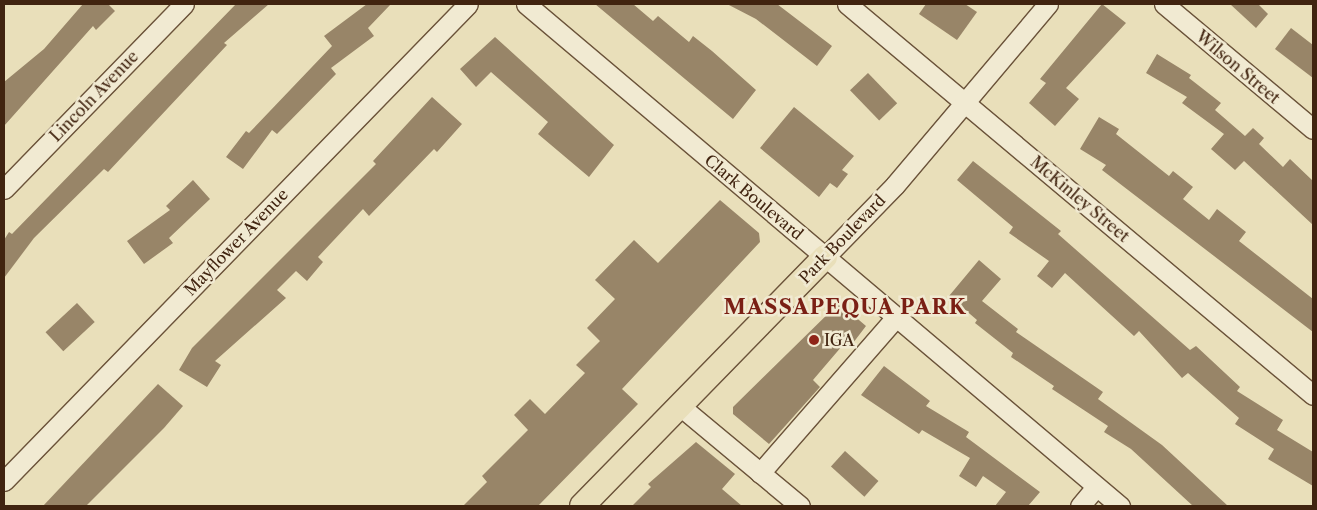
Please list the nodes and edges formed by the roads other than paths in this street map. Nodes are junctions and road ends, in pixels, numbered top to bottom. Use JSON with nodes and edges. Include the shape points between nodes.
{"nodes":[{"id":1,"x":184,"y":4,"type":"edge"},
{"id":2,"x":468,"y":4,"type":"edge"},
{"id":3,"x":526,"y":4,"type":"edge"},
{"id":4,"x":847,"y":4,"type":"edge"},
{"id":5,"x":1048,"y":4,"type":"edge"},
{"id":6,"x":1164,"y":4,"type":"edge"},
{"id":7,"x":965,"y":102,"type":"junction"},
{"id":8,"x":1313,"y":129,"type":"edge"},
{"id":9,"x":4,"y":189,"type":"edge"},
{"id":10,"x":826,"y":257,"type":"junction"},
{"id":11,"x":896,"y":317,"type":"junction"},
{"id":12,"x":1313,"y":395,"type":"edge"},
{"id":13,"x":680,"y":406,"type":"junction"},
{"id":14,"x":760,"y":473,"type":"junction"},
{"id":15,"x":4,"y":481,"type":"edge"},
{"id":16,"x":1096,"y":487,"type":"junction"},
{"id":17,"x":582,"y":506,"type":"edge"},
{"id":18,"x":800,"y":506,"type":"edge"},
{"id":19,"x":1080,"y":506,"type":"edge"},
{"id":20,"x":1120,"y":506,"type":"edge"}],
"edges":[{"from":1,"to":9,"type":"street","name":"Lincoln Avenue"},
{"from":2,"to":15,"type":"street","name":"Mayflower Avenue"},
{"from":3,"to":10,"type":"street","name":"Clark Boulevard"},
{"from":4,"to":7,"type":"street","name":"McKinley Street"},
{"from":5,"to":7,"type":"street","name":"Park Boulevard"},
{"from":6,"to":8,"type":"street","name":"Wilson Street"},
{"from":7,"to":10,"type":"street","name":"Park Boulevard"},
{"from":7,"to":12,"type":"street","name":"McKinley Street"},
{"from":10,"to":11,"type":"street","name":"Clark Boulevard"},
{"from":10,"to":13,"type":"main road","name":"Park Boulevard"},
{"from":11,"to":14,"type":"street"},
{"from":11,"to":16,"type":"street","name":"Clark Boulevard"},
{"from":13,"to":14,"type":"street"},
{"from":13,"to":17,"type":"main road","name":"Park Boulevard"},
{"from":14,"to":18,"type":"street"},
{"from":16,"to":19,"type":"street"},
{"from":16,"to":20,"type":"street","name":"Clark Boulevard"}]}
